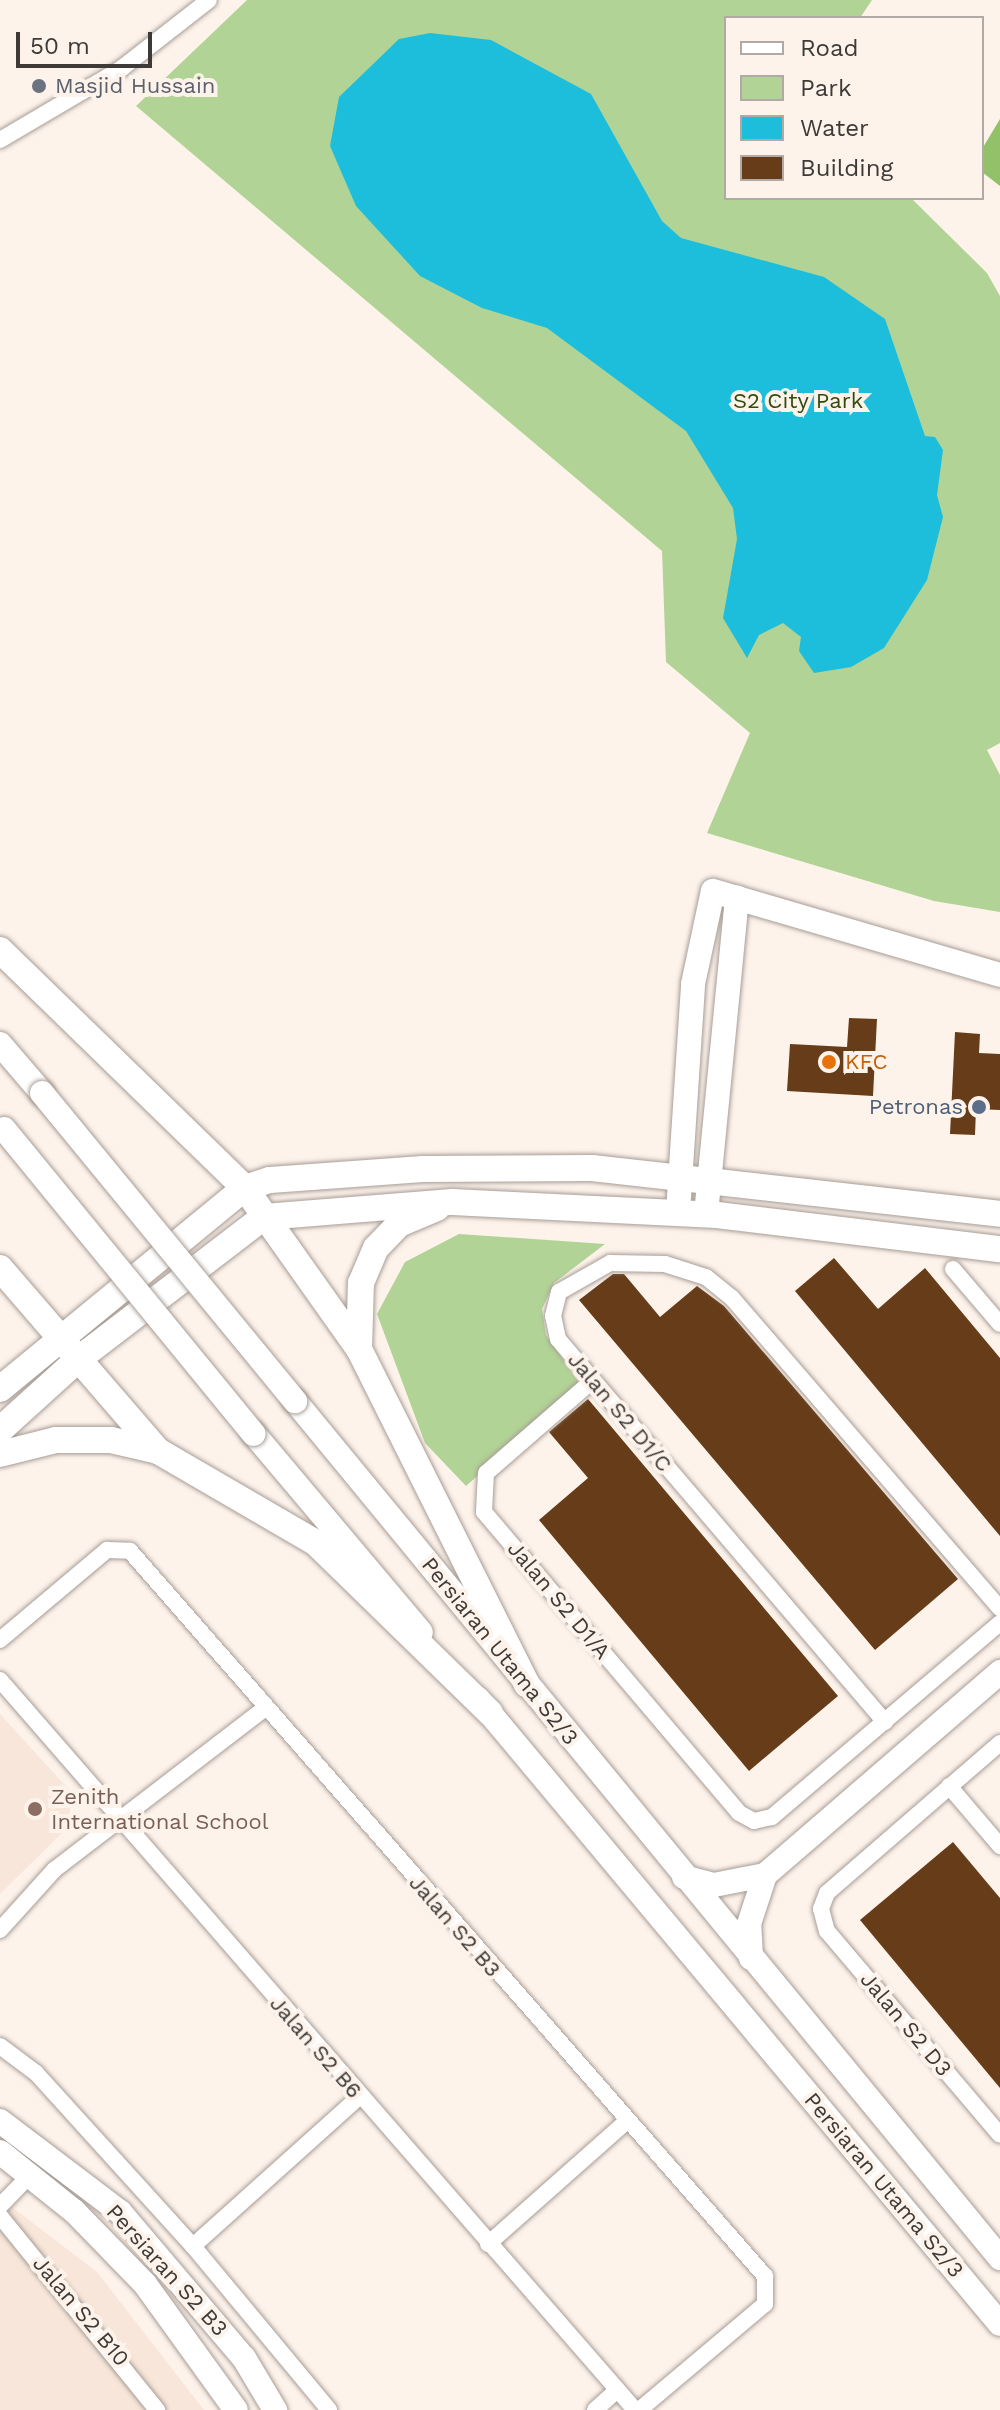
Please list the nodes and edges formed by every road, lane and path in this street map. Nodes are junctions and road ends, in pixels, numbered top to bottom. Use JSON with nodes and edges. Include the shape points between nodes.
{"nodes":[{"id":1,"x":209,"y":0,"type":"edge"},
{"id":2,"x":0,"y":140,"type":"edge"},
{"id":3,"x":725,"y":894,"type":"junction"},
{"id":4,"x":0,"y":950,"type":"edge"},
{"id":5,"x":1000,"y":975,"type":"edge"},
{"id":6,"x":0,"y":1044,"type":"edge"},
{"id":7,"x":2,"y":1127,"type":"edge"},
{"id":8,"x":679,"y":1173,"type":"junction"},
{"id":9,"x":709,"y":1178,"type":"junction"},
{"id":10,"x":245,"y":1188,"type":"junction"},
{"id":11,"x":452,"y":1202,"type":"junction"},
{"id":12,"x":678,"y":1212,"type":"junction"},
{"id":13,"x":706,"y":1214,"type":"junction"},
{"id":14,"x":1000,"y":1214,"type":"edge"},
{"id":15,"x":264,"y":1217,"type":"junction"},
{"id":16,"x":1000,"y":1249,"type":"edge"},
{"id":17,"x":0,"y":1268,"type":"edge"},
{"id":18,"x":953,"y":1269,"type":"dead end"},
{"id":19,"x":1000,"y":1324,"type":"edge"},
{"id":20,"x":60,"y":1341,"type":"junction"},
{"id":21,"x":359,"y":1349,"type":"junction"},
{"id":22,"x":76,"y":1361,"type":"junction"},
{"id":23,"x":592,"y":1381,"type":"junction"},
{"id":24,"x":0,"y":1389,"type":"edge"},
{"id":25,"x":0,"y":1430,"type":"edge"},
{"id":26,"x":158,"y":1451,"type":"junction"},
{"id":27,"x":0,"y":1454,"type":"edge"},
{"id":28,"x":1000,"y":1608,"type":"edge"},
{"id":29,"x":1000,"y":1623,"type":"edge"},
{"id":30,"x":0,"y":1640,"type":"edge"},
{"id":31,"x":1000,"y":1672,"type":"edge"},
{"id":32,"x":0,"y":1680,"type":"edge"},
{"id":33,"x":527,"y":1684,"type":"junction"},
{"id":34,"x":265,"y":1708,"type":"junction"},
{"id":35,"x":490,"y":1713,"type":"junction"},
{"id":36,"x":885,"y":1722,"type":"junction"},
{"id":37,"x":1000,"y":1743,"type":"edge"},
{"id":38,"x":949,"y":1786,"type":"junction"},
{"id":39,"x":120,"y":1822,"type":"junction"},
{"id":40,"x":1000,"y":1846,"type":"edge"},
{"id":41,"x":765,"y":1875,"type":"junction"},
{"id":42,"x":684,"y":1877,"type":"junction"},
{"id":43,"x":0,"y":1930,"type":"edge"},
{"id":44,"x":751,"y":1958,"type":"junction"},
{"id":45,"x":0,"y":2046,"type":"edge"},
{"id":46,"x":360,"y":2096,"type":"junction"},
{"id":47,"x":0,"y":2121,"type":"edge"},
{"id":48,"x":626,"y":2122,"type":"junction"},
{"id":49,"x":1000,"y":2135,"type":"edge"},
{"id":50,"x":0,"y":2152,"type":"edge"},
{"id":51,"x":30,"y":2175,"type":"junction"},
{"id":52,"x":0,"y":2206,"type":"edge"},
{"id":53,"x":0,"y":2216,"type":"edge"},
{"id":54,"x":488,"y":2244,"type":"junction"},
{"id":55,"x":193,"y":2246,"type":"junction"},
{"id":56,"x":1000,"y":2258,"type":"edge"},
{"id":57,"x":1000,"y":2324,"type":"edge"},
{"id":58,"x":617,"y":2390,"type":"junction"},
{"id":59,"x":157,"y":2410,"type":"edge"},
{"id":60,"x":236,"y":2410,"type":"edge"},
{"id":61,"x":275,"y":2410,"type":"edge"},
{"id":62,"x":329,"y":2410,"type":"edge"},
{"id":63,"x":595,"y":2410,"type":"edge"},
{"id":64,"x":637,"y":2410,"type":"edge"}],
"edges":[{"from":1,"to":2,"type":"street","via":[[122,68]]},
{"from":3,"to":5,"type":"main road"},
{"from":3,"to":8,"type":"main road","via":[[693,984]]},
{"from":3,"to":9,"type":"main road"},
{"from":4,"to":10,"type":"main road"},
{"from":6,"to":33,"type":"main road","name":"Persiaran Utama S2/3","bridge":true},
{"from":7,"to":35,"type":"main road","name":"Persiaran Utama S2/3","bridge":true},
{"from":8,"to":9,"type":"main road"},
{"from":8,"to":10,"type":"main road","via":[[423,1169]]},
{"from":8,"to":12,"type":"main road"},
{"from":9,"to":13,"type":"main road"},
{"from":9,"to":14,"type":"main road","via":[[911,1209]]},
{"from":10,"to":15,"type":"main road"},
{"from":10,"to":20,"type":"main road"},
{"from":11,"to":12,"type":"main road"},
{"from":11,"to":15,"type":"main road"},
{"from":11,"to":21,"type":"main road","via":[[399,1224],[376,1248],[361,1283]]},
{"from":12,"to":13,"type":"main road"},
{"from":13,"to":16,"type":"main road"},
{"from":15,"to":21,"type":"main road"},
{"from":15,"to":22,"type":"main road"},
{"from":17,"to":20,"type":"main road"},
{"from":18,"to":19,"type":"street"},
{"from":20,"to":22,"type":"main road"},
{"from":20,"to":24,"type":"main road"},
{"from":21,"to":33,"type":"main road"},
{"from":22,"to":25,"type":"main road"},
{"from":22,"to":26,"type":"main road"},
{"from":23,"to":28,"type":"street","name":"Jalan S2 D1/C","via":[[558,1339],[553,1316],[559,1292],[610,1263],[665,1264],[706,1277],[732,1298]]},
{"from":23,"to":36,"type":"street","name":"Jalan S2 D1/C"},
{"from":23,"to":36,"type":"street","name":"Jalan S2 D1/A","via":[[486,1473],[484,1512],[754,1821],[772,1817]]},
{"from":26,"to":27,"type":"main road","via":[[111,1440],[56,1440]]},
{"from":26,"to":35,"type":"main road","via":[[316,1543]]},
{"from":29,"to":36,"type":"street"},
{"from":30,"to":34,"type":"street","name":"Jalan S2 B3","via":[[118,1545]]},
{"from":31,"to":41,"type":"main road"},
{"from":32,"to":39,"type":"street","name":"Jalan S2 B6"},
{"from":33,"to":42,"type":"main road","name":"Persiaran Utama S2/3"},
{"from":34,"to":39,"type":"street"},
{"from":34,"to":48,"type":"street","name":"Jalan S2 B3"},
{"from":35,"to":57,"type":"main road","name":"Persiaran Utama S2/3"},
{"from":37,"to":38,"type":"street"},
{"from":38,"to":40,"type":"street"},
{"from":38,"to":49,"type":"street","name":"Jalan S2 D3","via":[[827,1893],[821,1909],[827,1931]]},
{"from":39,"to":43,"type":"street","via":[[54,1870]]},
{"from":39,"to":46,"type":"street","name":"Jalan S2 B6"},
{"from":41,"to":42,"type":"main road","via":[[725,1885]]},
{"from":41,"to":44,"type":"main road","via":[[749,1924]]},
{"from":42,"to":44,"type":"main road","name":"Persiaran Utama S2/3"},
{"from":44,"to":56,"type":"main road","name":"Persiaran Utama S2/3"},
{"from":45,"to":55,"type":"street","via":[[36,2073]]},
{"from":46,"to":54,"type":"street","name":"Jalan S2 B6"},
{"from":46,"to":55,"type":"street"},
{"from":47,"to":61,"type":"main road","name":"Persiaran S2 B3","via":[[120,2212],[244,2358]]},
{"from":48,"to":54,"type":"street"},
{"from":48,"to":64,"type":"street","name":"Jalan S2 B3","via":[[765,2276],[771,2292]]},
{"from":50,"to":51,"type":"main road","name":"Persiaran S2 B3"},
{"from":51,"to":52,"type":"street"},
{"from":51,"to":60,"type":"main road","name":"Persiaran S2 B3","via":[[145,2284]]},
{"from":53,"to":59,"type":"street","name":"Jalan S2 B10"},
{"from":54,"to":58,"type":"street","name":"Jalan S2 B6"},
{"from":55,"to":62,"type":"street"},
{"from":58,"to":63,"type":"street"},
{"from":58,"to":64,"type":"street","name":"Jalan S2 B6"}]}
